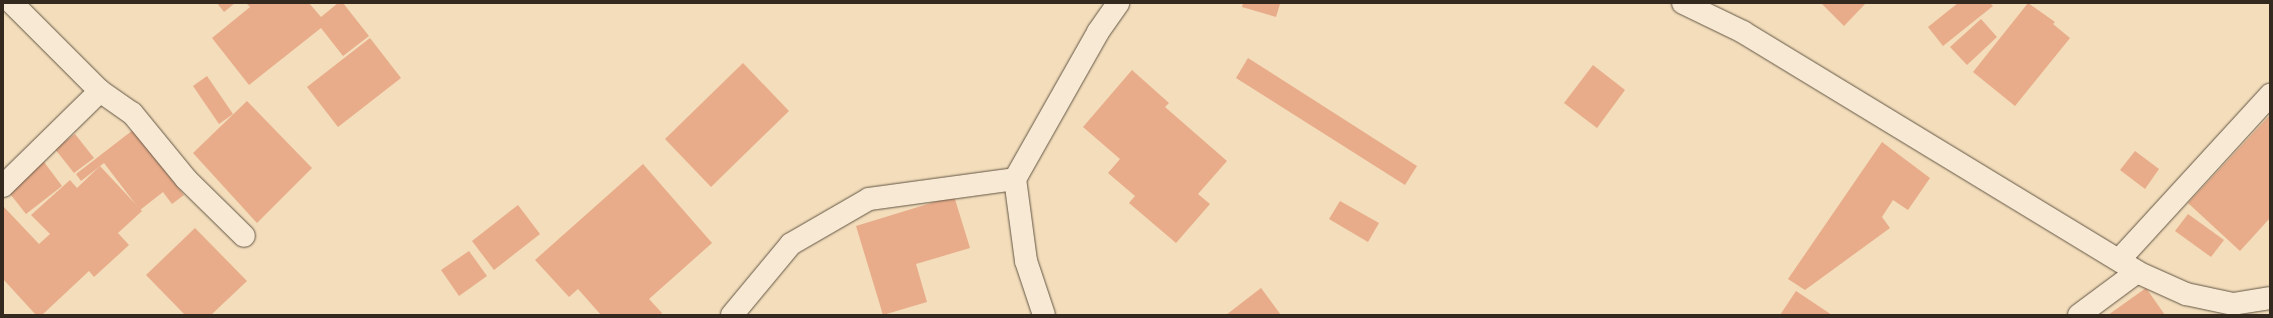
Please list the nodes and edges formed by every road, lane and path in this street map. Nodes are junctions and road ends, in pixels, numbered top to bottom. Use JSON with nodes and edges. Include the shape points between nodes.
{"nodes":[{"id":1,"x":12,"y":3,"type":"edge"},
{"id":2,"x":1118,"y":3,"type":"edge"},
{"id":3,"x":1682,"y":3,"type":"edge"},
{"id":4,"x":100,"y":91,"type":"junction"},
{"id":5,"x":2270,"y":95,"type":"edge"},
{"id":6,"x":1015,"y":179,"type":"junction"},
{"id":7,"x":3,"y":186,"type":"edge"},
{"id":8,"x":244,"y":236,"type":"dead end"},
{"id":9,"x":2128,"y":266,"type":"junction"},
{"id":10,"x":2270,"y":298,"type":"edge"},
{"id":11,"x":732,"y":315,"type":"edge"},
{"id":12,"x":1044,"y":315,"type":"edge"},
{"id":13,"x":2079,"y":315,"type":"edge"}],
"edges":[{"from":1,"to":4,"type":"street"},
{"from":2,"to":6,"type":"street","via":[[1098,32]]},
{"from":3,"to":9,"type":"street","via":[[1743,32]]},
{"from":4,"to":7,"type":"street"},
{"from":4,"to":8,"type":"street","via":[[132,113],[186,178]]},
{"from":5,"to":9,"type":"street"},
{"from":6,"to":11,"type":"street","via":[[869,199],[791,244]]},
{"from":6,"to":12,"type":"street","via":[[1026,261]]},
{"from":9,"to":10,"type":"street","via":[[2186,294],[2233,304]]},
{"from":9,"to":13,"type":"street"}]}
